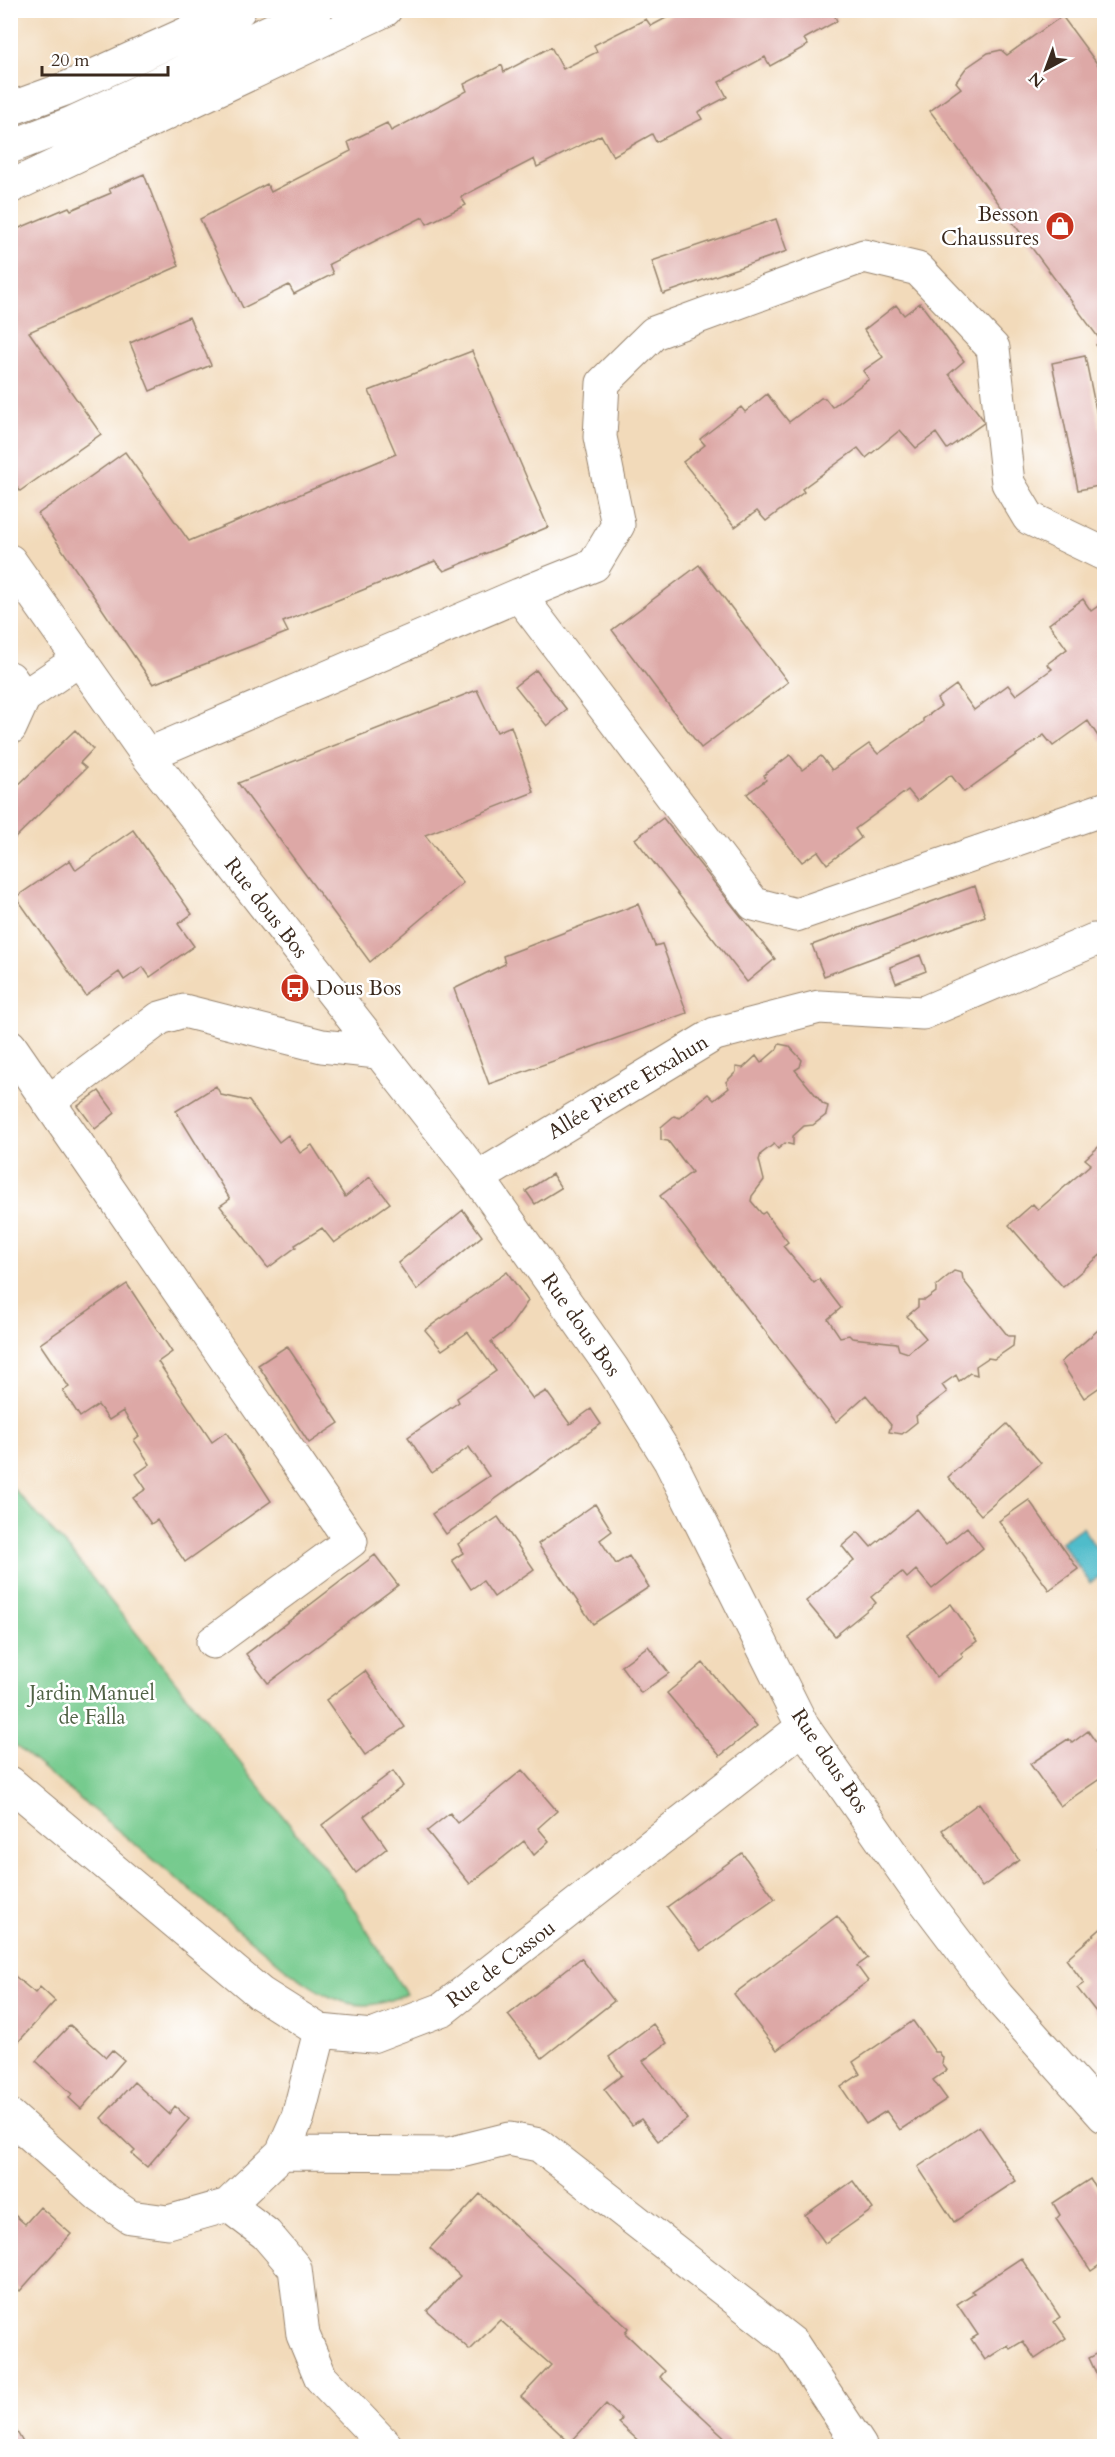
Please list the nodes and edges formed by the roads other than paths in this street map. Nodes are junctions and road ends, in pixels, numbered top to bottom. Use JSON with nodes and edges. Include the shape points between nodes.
{"nodes":[{"id":1,"x":239,"y":10,"type":"edge"},
{"id":2,"x":315,"y":10,"type":"edge"},
{"id":3,"x":385,"y":10,"type":"edge"},
{"id":4,"x":10,"y":109,"type":"edge"},
{"id":5,"x":10,"y":147,"type":"edge"},
{"id":6,"x":10,"y":187,"type":"edge"},
{"id":7,"x":1104,"y":554,"type":"edge"},
{"id":8,"x":10,"y":561,"type":"edge"},
{"id":9,"x":519,"y":594,"type":"junction"},
{"id":10,"x":80,"y":659,"type":"junction"},
{"id":11,"x":17,"y":687,"type":"edge"},
{"id":12,"x":10,"y":729,"type":"edge"},
{"id":13,"x":147,"y":755,"type":"junction"},
{"id":14,"x":1104,"y":809,"type":"edge"},
{"id":15,"x":1094,"y":940,"type":"dead end"},
{"id":16,"x":10,"y":1046,"type":"edge"},
{"id":17,"x":377,"y":1052,"type":"junction"},
{"id":18,"x":48,"y":1102,"type":"junction"},
{"id":19,"x":478,"y":1178,"type":"junction"},
{"id":20,"x":213,"y":1641,"type":"dead end"},
{"id":21,"x":803,"y":1727,"type":"junction"},
{"id":22,"x":10,"y":1783,"type":"edge"},
{"id":23,"x":320,"y":2031,"type":"junction"},
{"id":24,"x":10,"y":2116,"type":"edge"},
{"id":25,"x":1104,"y":2116,"type":"edge"},
{"id":26,"x":282,"y":2153,"type":"junction"},
{"id":27,"x":228,"y":2205,"type":"junction"},
{"id":28,"x":386,"y":2446,"type":"edge"},
{"id":29,"x":860,"y":2446,"type":"edge"}],
"edges":[{"from":1,"to":4,"type":"street","via":[[65,89]]},
{"from":2,"to":5,"type":"street","via":[[70,124]]},
{"from":3,"to":6,"type":"street"},
{"from":7,"to":9,"type":"street","via":[[1029,518],[1008,483],[993,348],[918,269],[864,256],[654,333],[620,366],[603,383],[600,437],[618,525],[594,565]]},
{"from":8,"to":10,"type":"street","name":"Rue dous Bos"},
{"from":9,"to":13,"type":"street"},
{"from":9,"to":14,"type":"street","via":[[754,904],[796,915]]},
{"from":10,"to":11,"type":"street"},
{"from":10,"to":13,"type":"street","name":"Rue dous Bos"},
{"from":11,"to":12,"type":"street"},
{"from":13,"to":17,"type":"street","name":"Rue dous Bos"},
{"from":15,"to":19,"type":"street","name":"Allée Pierre Etxahun","via":[[923,1013],[819,1007],[715,1034]]},
{"from":16,"to":18,"type":"street"},
{"from":17,"to":18,"type":"street","via":[[322,1046],[184,1011],[159,1018]]},
{"from":17,"to":19,"type":"street","name":"Rue dous Bos"},
{"from":18,"to":20,"type":"street","via":[[351,1541]]},
{"from":19,"to":21,"type":"street","name":"Rue dous Bos","via":[[612,1368],[670,1461]]},
{"from":21,"to":23,"type":"street","name":"Rue de Cassou","via":[[443,2008],[372,2036]]},
{"from":21,"to":25,"type":"street","name":"Rue dous Bos","via":[[919,1893],[998,1997]]},
{"from":22,"to":23,"type":"street","name":"Rue de Cassou","via":[[260,1994]]},
{"from":23,"to":26,"type":"street","via":[[298,2117]]},
{"from":24,"to":27,"type":"street","via":[[100,2196],[130,2217],[168,2222]]},
{"from":26,"to":27,"type":"street"},
{"from":26,"to":29,"type":"street","via":[[449,2154],[509,2139],[539,2145],[792,2343]]},
{"from":27,"to":28,"type":"street","via":[[266,2234],[295,2268],[303,2335],[321,2378]]}]}
